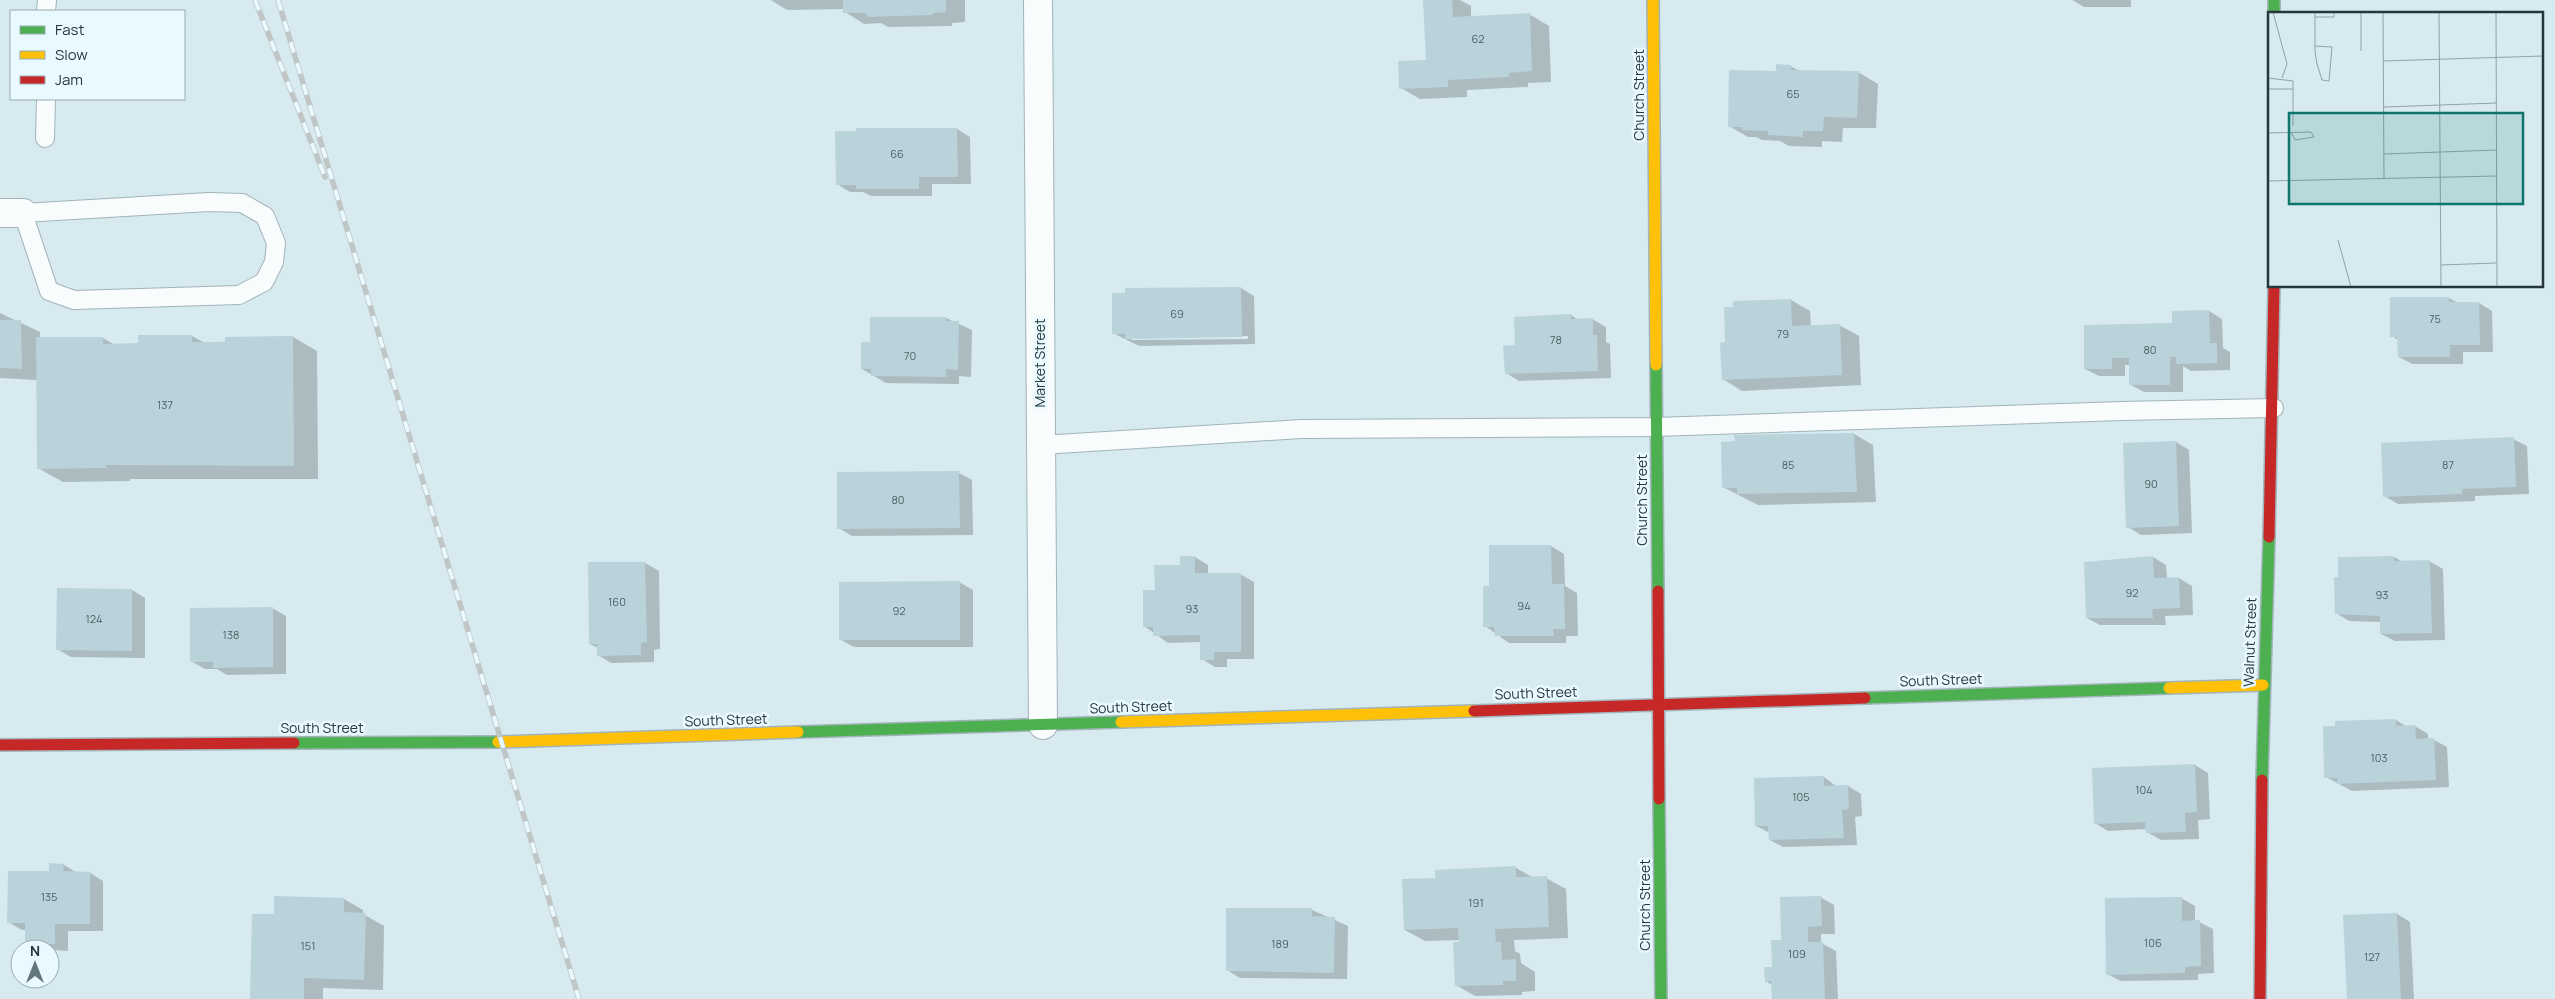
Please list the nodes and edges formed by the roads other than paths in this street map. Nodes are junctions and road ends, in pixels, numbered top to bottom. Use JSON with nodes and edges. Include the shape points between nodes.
{"nodes":[{"id":1,"x":1038,"y":0,"type":"edge"},
{"id":2,"x":1653,"y":0,"type":"edge"},
{"id":3,"x":46,"y":100,"type":"edge"},
{"id":4,"x":45,"y":138,"type":"dead end"},
{"id":5,"x":11,"y":213,"type":"edge"},
{"id":6,"x":2274,"y":288,"type":"edge"},
{"id":7,"x":2274,"y":408,"type":"junction"},
{"id":8,"x":1656,"y":428,"type":"junction"},
{"id":9,"x":1041,"y":446,"type":"junction"},
{"id":10,"x":2263,"y":685,"type":"junction"},
{"id":11,"x":1659,"y":704,"type":"junction"},
{"id":12,"x":1043,"y":725,"type":"junction"},
{"id":13,"x":0,"y":746,"type":"edge"},
{"id":14,"x":1660,"y":999,"type":"edge"},
{"id":15,"x":2260,"y":999,"type":"edge"}],
"edges":[{"from":1,"to":9,"type":"street","name":"Market Street"},
{"from":2,"to":8,"type":"street","name":"Church Street"},
{"from":3,"to":4,"type":"lane"},
{"from":5,"to":5,"type":"lane","via":[[242,203],[265,216],[276,243],[274,262],[264,282],[239,295],[74,300],[49,291]]},
{"from":6,"to":7,"type":"street","name":"Walnut Street"},
{"from":7,"to":8,"type":"lane"},
{"from":7,"to":10,"type":"street","name":"Walnut Street"},
{"from":8,"to":9,"type":"lane","via":[[1301,430]]},
{"from":8,"to":11,"type":"street","name":"Church Street"},
{"from":9,"to":12,"type":"street","name":"Market Street"},
{"from":10,"to":11,"type":"street","name":"South Street"},
{"from":10,"to":15,"type":"street","name":"Walnut Street","via":[[2258,880]]},
{"from":11,"to":12,"type":"street","name":"South Street"},
{"from":11,"to":14,"type":"street","name":"Church Street"},
{"from":12,"to":13,"type":"street","name":"South Street","via":[[500,742]]}]}
